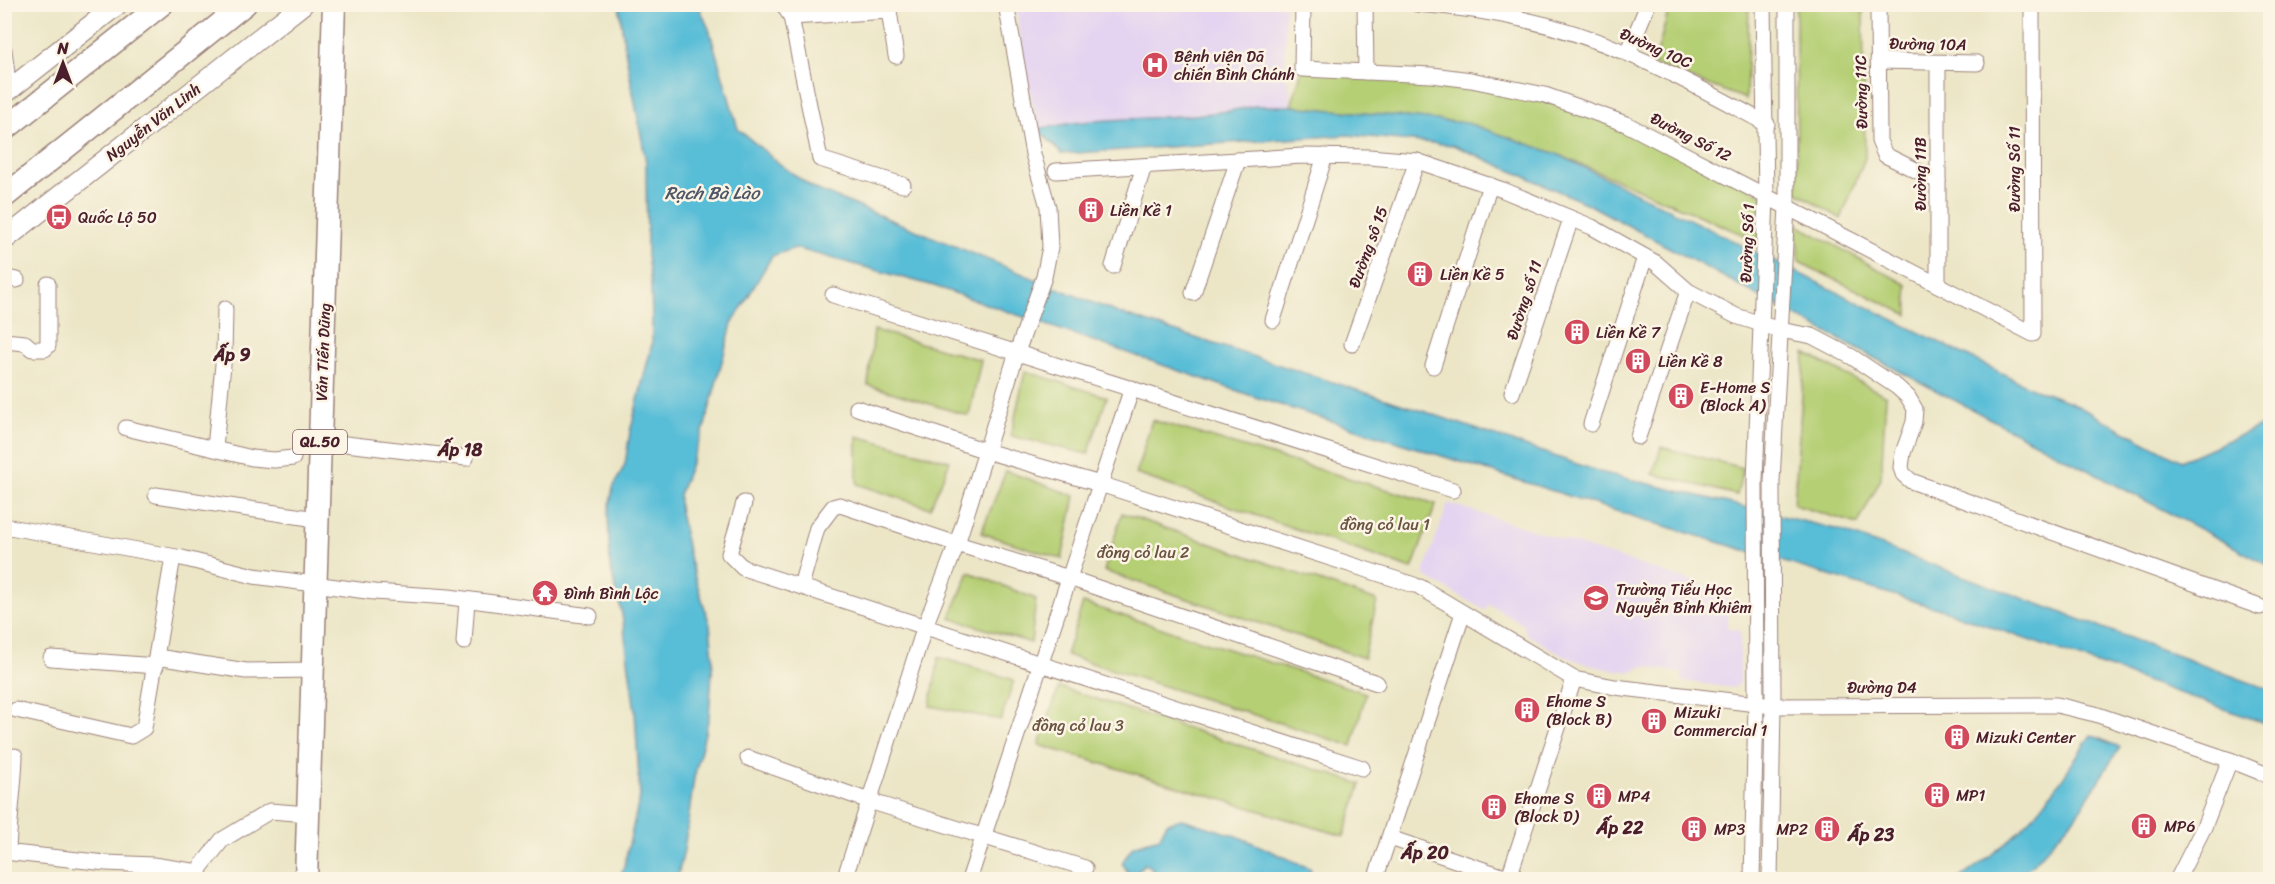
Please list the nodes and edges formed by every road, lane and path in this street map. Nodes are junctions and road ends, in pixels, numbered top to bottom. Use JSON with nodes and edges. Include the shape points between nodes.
{"nodes":[{"id":1,"x":118,"y":4,"type":"edge"},
{"id":2,"x":162,"y":4,"type":"edge"},
{"id":3,"x":245,"y":4,"type":"edge"},
{"id":4,"x":303,"y":4,"type":"edge"},
{"id":5,"x":334,"y":4,"type":"edge"},
{"id":6,"x":1006,"y":4,"type":"edge"},
{"id":7,"x":1303,"y":4,"type":"edge"},
{"id":8,"x":1365,"y":4,"type":"edge"},
{"id":9,"x":1648,"y":4,"type":"edge"},
{"id":10,"x":1763,"y":4,"type":"edge"},
{"id":11,"x":1787,"y":4,"type":"edge"},
{"id":12,"x":1878,"y":4,"type":"edge"},
{"id":13,"x":2032,"y":4,"type":"edge"},
{"id":14,"x":1418,"y":5,"type":"edge"},
{"id":15,"x":787,"y":11,"type":"edge"},
{"id":16,"x":4,"y":50,"type":"edge"},
{"id":17,"x":1628,"y":53,"type":"junction"},
{"id":18,"x":896,"y":56,"type":"dead end"},
{"id":19,"x":1878,"y":61,"type":"junction"},
{"id":20,"x":1938,"y":63,"type":"junction"},
{"id":21,"x":1977,"y":63,"type":"dead end"},
{"id":22,"x":1366,"y":72,"type":"junction"},
{"id":23,"x":7,"y":93,"type":"edge"},
{"id":24,"x":1767,"y":124,"type":"junction"},
{"id":25,"x":4,"y":129,"type":"edge"},
{"id":26,"x":1325,"y":156,"type":"junction"},
{"id":27,"x":1238,"y":160,"type":"junction"},
{"id":28,"x":1417,"y":161,"type":"junction"},
{"id":29,"x":1144,"y":166,"type":"junction"},
{"id":30,"x":1056,"y":171,"type":"dead end"},
{"id":31,"x":1938,"y":181,"type":"junction"},
{"id":32,"x":903,"y":185,"type":"dead end"},
{"id":33,"x":1490,"y":185,"type":"junction"},
{"id":34,"x":4,"y":197,"type":"edge"},
{"id":35,"x":1766,"y":197,"type":"junction"},
{"id":36,"x":1787,"y":207,"type":"junction"},
{"id":37,"x":1571,"y":219,"type":"junction"},
{"id":38,"x":4,"y":240,"type":"edge"},
{"id":39,"x":1645,"y":257,"type":"junction"},
{"id":40,"x":1113,"y":266,"type":"dead end"},
{"id":41,"x":48,"y":284,"type":"dead end"},
{"id":42,"x":1938,"y":285,"type":"junction"},
{"id":43,"x":1688,"y":291,"type":"junction"},
{"id":44,"x":1192,"y":293,"type":"dead end"},
{"id":45,"x":833,"y":295,"type":"dead end"},
{"id":46,"x":225,"y":309,"type":"dead end"},
{"id":47,"x":1762,"y":318,"type":"junction"},
{"id":48,"x":1273,"y":320,"type":"dead end"},
{"id":49,"x":1781,"y":323,"type":"junction"},
{"id":50,"x":2033,"y":334,"type":"joint"},
{"id":51,"x":4,"y":341,"type":"edge"},
{"id":52,"x":1352,"y":344,"type":"dead end"},
{"id":53,"x":1017,"y":352,"type":"junction"},
{"id":54,"x":1433,"y":366,"type":"dead end"},
{"id":55,"x":1132,"y":388,"type":"junction"},
{"id":56,"x":1512,"y":393,"type":"dead end"},
{"id":57,"x":857,"y":408,"type":"dead end"},
{"id":58,"x":1591,"y":424,"type":"dead end"},
{"id":59,"x":126,"y":428,"type":"dead end"},
{"id":60,"x":1638,"y":437,"type":"dead end"},
{"id":61,"x":320,"y":441,"type":"junction"},
{"id":62,"x":215,"y":448,"type":"junction"},
{"id":63,"x":986,"y":451,"type":"junction"},
{"id":64,"x":293,"y":458,"type":"dead end"},
{"id":65,"x":466,"y":458,"type":"dead end"},
{"id":66,"x":1100,"y":484,"type":"junction"},
{"id":67,"x":1453,"y":490,"type":"dead end"},
{"id":68,"x":156,"y":495,"type":"dead end"},
{"id":69,"x":744,"y":503,"type":"dead end"},
{"id":70,"x":316,"y":519,"type":"junction"},
{"id":71,"x":4,"y":526,"type":"edge"},
{"id":72,"x":957,"y":544,"type":"junction"},
{"id":73,"x":173,"y":557,"type":"junction"},
{"id":74,"x":1069,"y":578,"type":"junction"},
{"id":75,"x":316,"y":585,"type":"junction"},
{"id":76,"x":801,"y":586,"type":"junction"},
{"id":77,"x":467,"y":600,"type":"junction"},
{"id":78,"x":2260,"y":607,"type":"dead end"},
{"id":79,"x":1463,"y":613,"type":"junction"},
{"id":80,"x":590,"y":616,"type":"dead end"},
{"id":81,"x":925,"y":626,"type":"junction"},
{"id":82,"x":464,"y":642,"type":"dead end"},
{"id":83,"x":51,"y":658,"type":"dead end"},
{"id":84,"x":157,"y":661,"type":"junction"},
{"id":85,"x":1040,"y":663,"type":"junction"},
{"id":86,"x":313,"y":670,"type":"junction"},
{"id":87,"x":1574,"y":679,"type":"junction"},
{"id":88,"x":1377,"y":683,"type":"dead end"},
{"id":89,"x":1756,"y":704,"type":"junction"},
{"id":90,"x":1773,"y":706,"type":"junction"},
{"id":91,"x":16,"y":710,"type":"dead end"},
{"id":92,"x":15,"y":756,"type":"dead end"},
{"id":93,"x":747,"y":758,"type":"dead end"},
{"id":94,"x":2230,"y":760,"type":"junction"},
{"id":95,"x":1362,"y":768,"type":"dead end"},
{"id":96,"x":2271,"y":776,"type":"edge"},
{"id":97,"x":869,"y":801,"type":"junction"},
{"id":98,"x":308,"y":814,"type":"junction"},
{"id":99,"x":983,"y":836,"type":"junction"},
{"id":100,"x":1389,"y":838,"type":"junction"},
{"id":101,"x":6,"y":852,"type":"edge"},
{"id":102,"x":1085,"y":868,"type":"dead end"},
{"id":103,"x":198,"y":876,"type":"edge"},
{"id":104,"x":306,"y":879,"type":"edge"},
{"id":105,"x":844,"y":879,"type":"edge"},
{"id":106,"x":969,"y":879,"type":"edge"},
{"id":107,"x":1375,"y":879,"type":"edge"},
{"id":108,"x":1508,"y":879,"type":"edge"},
{"id":109,"x":1752,"y":879,"type":"edge"},
{"id":110,"x":1770,"y":879,"type":"edge"},
{"id":111,"x":2177,"y":879,"type":"edge"}],
"edges":[{"from":1,"to":23,"type":"main road"},
{"from":2,"to":25,"type":"highway"},
{"from":3,"to":34,"type":"highway","name":"Nguyễn Văn Linh"},
{"from":4,"to":38,"type":"main road","name":"Nguyễn Văn Linh"},
{"from":5,"to":61,"type":"highway","name":"Văn Tiến Dũng","number":"QL.50"},
{"from":6,"to":53,"type":"street","via":[[1033,154],[1048,207],[1050,248],[1044,277]]},
{"from":7,"to":22,"type":"street","name":"Đường Số 12","via":[[1302,69]]},
{"from":8,"to":22,"type":"street"},
{"from":9,"to":17,"type":"street"},
{"from":10,"to":24,"type":"street","name":"Đường Số 1"},
{"from":11,"to":36,"type":"street"},
{"from":12,"to":19,"type":"street","name":"Đường 11C"},
{"from":13,"to":50,"type":"street","name":"Đường Số 11"},
{"from":14,"to":17,"type":"street","name":"Đường 10C","via":[[1513,18]]},
{"from":15,"to":18,"type":"street","via":[[889,11]]},
{"from":15,"to":32,"type":"street","via":[[820,159]]},
{"from":16,"to":23,"type":"street"},
{"from":17,"to":24,"type":"street","name":"Đường 10C"},
{"from":19,"to":20,"type":"street","name":"Đường 10A"},
{"from":19,"to":31,"type":"street","name":"Đường 11C","via":[[1879,141],[1885,155]]},
{"from":20,"to":21,"type":"street","name":"Đường 10A"},
{"from":20,"to":31,"type":"street","name":"Đường 11B"},
{"from":22,"to":35,"type":"street","name":"Đường Số 12","via":[[1432,75],[1545,95],[1626,124]]},
{"from":24,"to":35,"type":"street","name":"Đường Số 1"},
{"from":26,"to":27,"type":"street"},
{"from":26,"to":28,"type":"street"},
{"from":26,"to":48,"type":"street"},
{"from":27,"to":29,"type":"street"},
{"from":27,"to":44,"type":"street"},
{"from":28,"to":33,"type":"street"},
{"from":28,"to":52,"type":"street","name":"Đường sô 15"},
{"from":29,"to":30,"type":"street"},
{"from":29,"to":40,"type":"street"},
{"from":31,"to":42,"type":"street","name":"Đường 11B"},
{"from":33,"to":37,"type":"street"},
{"from":33,"to":54,"type":"street"},
{"from":35,"to":36,"type":"street","name":"Đường Số 12"},
{"from":35,"to":47,"type":"street","name":"Đường Số 1"},
{"from":36,"to":42,"type":"street","name":"Đường Số 12"},
{"from":36,"to":49,"type":"street"},
{"from":37,"to":39,"type":"street"},
{"from":37,"to":56,"type":"street","name":"Đường số 11"},
{"from":39,"to":43,"type":"street"},
{"from":39,"to":58,"type":"street"},
{"from":41,"to":51,"type":"street","via":[[48,346],[32,349],[25,343]]},
{"from":42,"to":50,"type":"street","name":"Đường Số 12"},
{"from":43,"to":47,"type":"street","via":[[1736,316]]},
{"from":43,"to":60,"type":"street"},
{"from":45,"to":53,"type":"street"},
{"from":46,"to":62,"type":"street"},
{"from":47,"to":49,"type":"street"},
{"from":47,"to":89,"type":"street","name":"Đường Số 1","via":[[1755,482]]},
{"from":49,"to":78,"type":"street","via":[[1834,347],[1908,397],[1915,409],[1914,422],[1901,467],[1911,481]]},
{"from":49,"to":90,"type":"street","via":[[1772,482]]},
{"from":53,"to":55,"type":"street"},
{"from":53,"to":63,"type":"street"},
{"from":55,"to":66,"type":"street"},
{"from":55,"to":67,"type":"street"},
{"from":57,"to":63,"type":"street","name":"Đường D4"},
{"from":59,"to":62,"type":"street"},
{"from":61,"to":65,"type":"street"},
{"from":61,"to":70,"type":"highway","name":"Văn Tiến Dũng","number":"QL.50"},
{"from":62,"to":64,"type":"street","via":[[252,458]]},
{"from":63,"to":66,"type":"street","name":"Đường D4"},
{"from":63,"to":72,"type":"street"},
{"from":66,"to":74,"type":"street"},
{"from":66,"to":79,"type":"street","name":"Đường D4","via":[[1417,586]]},
{"from":68,"to":70,"type":"street"},
{"from":69,"to":76,"type":"street","via":[[729,554],[743,567]]},
{"from":70,"to":75,"type":"highway","name":"Văn Tiến Dũng","number":"QL.50"},
{"from":71,"to":73,"type":"street"},
{"from":72,"to":74,"type":"street"},
{"from":72,"to":76,"type":"street","via":[[840,505],[833,507],[817,528]]},
{"from":72,"to":81,"type":"street"},
{"from":73,"to":75,"type":"street","via":[[254,576]]},
{"from":73,"to":84,"type":"street"},
{"from":74,"to":85,"type":"street"},
{"from":74,"to":88,"type":"street"},
{"from":75,"to":77,"type":"street"},
{"from":75,"to":86,"type":"highway","name":"Văn Tiến Dũng","number":"QL.50"},
{"from":76,"to":81,"type":"street"},
{"from":77,"to":80,"type":"street"},
{"from":77,"to":82,"type":"street"},
{"from":79,"to":87,"type":"street","name":"Đường D4"},
{"from":79,"to":100,"type":"street"},
{"from":81,"to":85,"type":"street"},
{"from":81,"to":97,"type":"street"},
{"from":83,"to":84,"type":"street"},
{"from":84,"to":86,"type":"street","via":[[246,671]]},
{"from":84,"to":91,"type":"street","via":[[144,728],[131,736]]},
{"from":85,"to":95,"type":"street"},
{"from":85,"to":99,"type":"street"},
{"from":86,"to":98,"type":"highway","name":"Văn Tiến Dũng","number":"QL.50"},
{"from":87,"to":89,"type":"street","name":"Đường D4"},
{"from":87,"to":108,"type":"street"},
{"from":89,"to":90,"type":"street","name":"Đường D4"},
{"from":89,"to":109,"type":"street"},
{"from":90,"to":94,"type":"street","name":"Đường D4","via":[[2057,705],[2096,714]]},
{"from":90,"to":110,"type":"street"},
{"from":92,"to":101,"type":"street"},
{"from":93,"to":97,"type":"street"},
{"from":94,"to":96,"type":"street","name":"Đường D4"},
{"from":94,"to":111,"type":"street","via":[[2204,827]]},
{"from":97,"to":99,"type":"street"},
{"from":97,"to":105,"type":"street"},
{"from":98,"to":103,"type":"street","via":[[270,811],[222,840],[200,867]]},
{"from":98,"to":104,"type":"highway","name":"Văn Tiến Dũng","number":"QL.50"},
{"from":99,"to":102,"type":"street"},
{"from":99,"to":106,"type":"street"},
{"from":100,"to":107,"type":"street"},
{"from":100,"to":108,"type":"street"},
{"from":101,"to":103,"type":"street","via":[[153,865]]}]}
